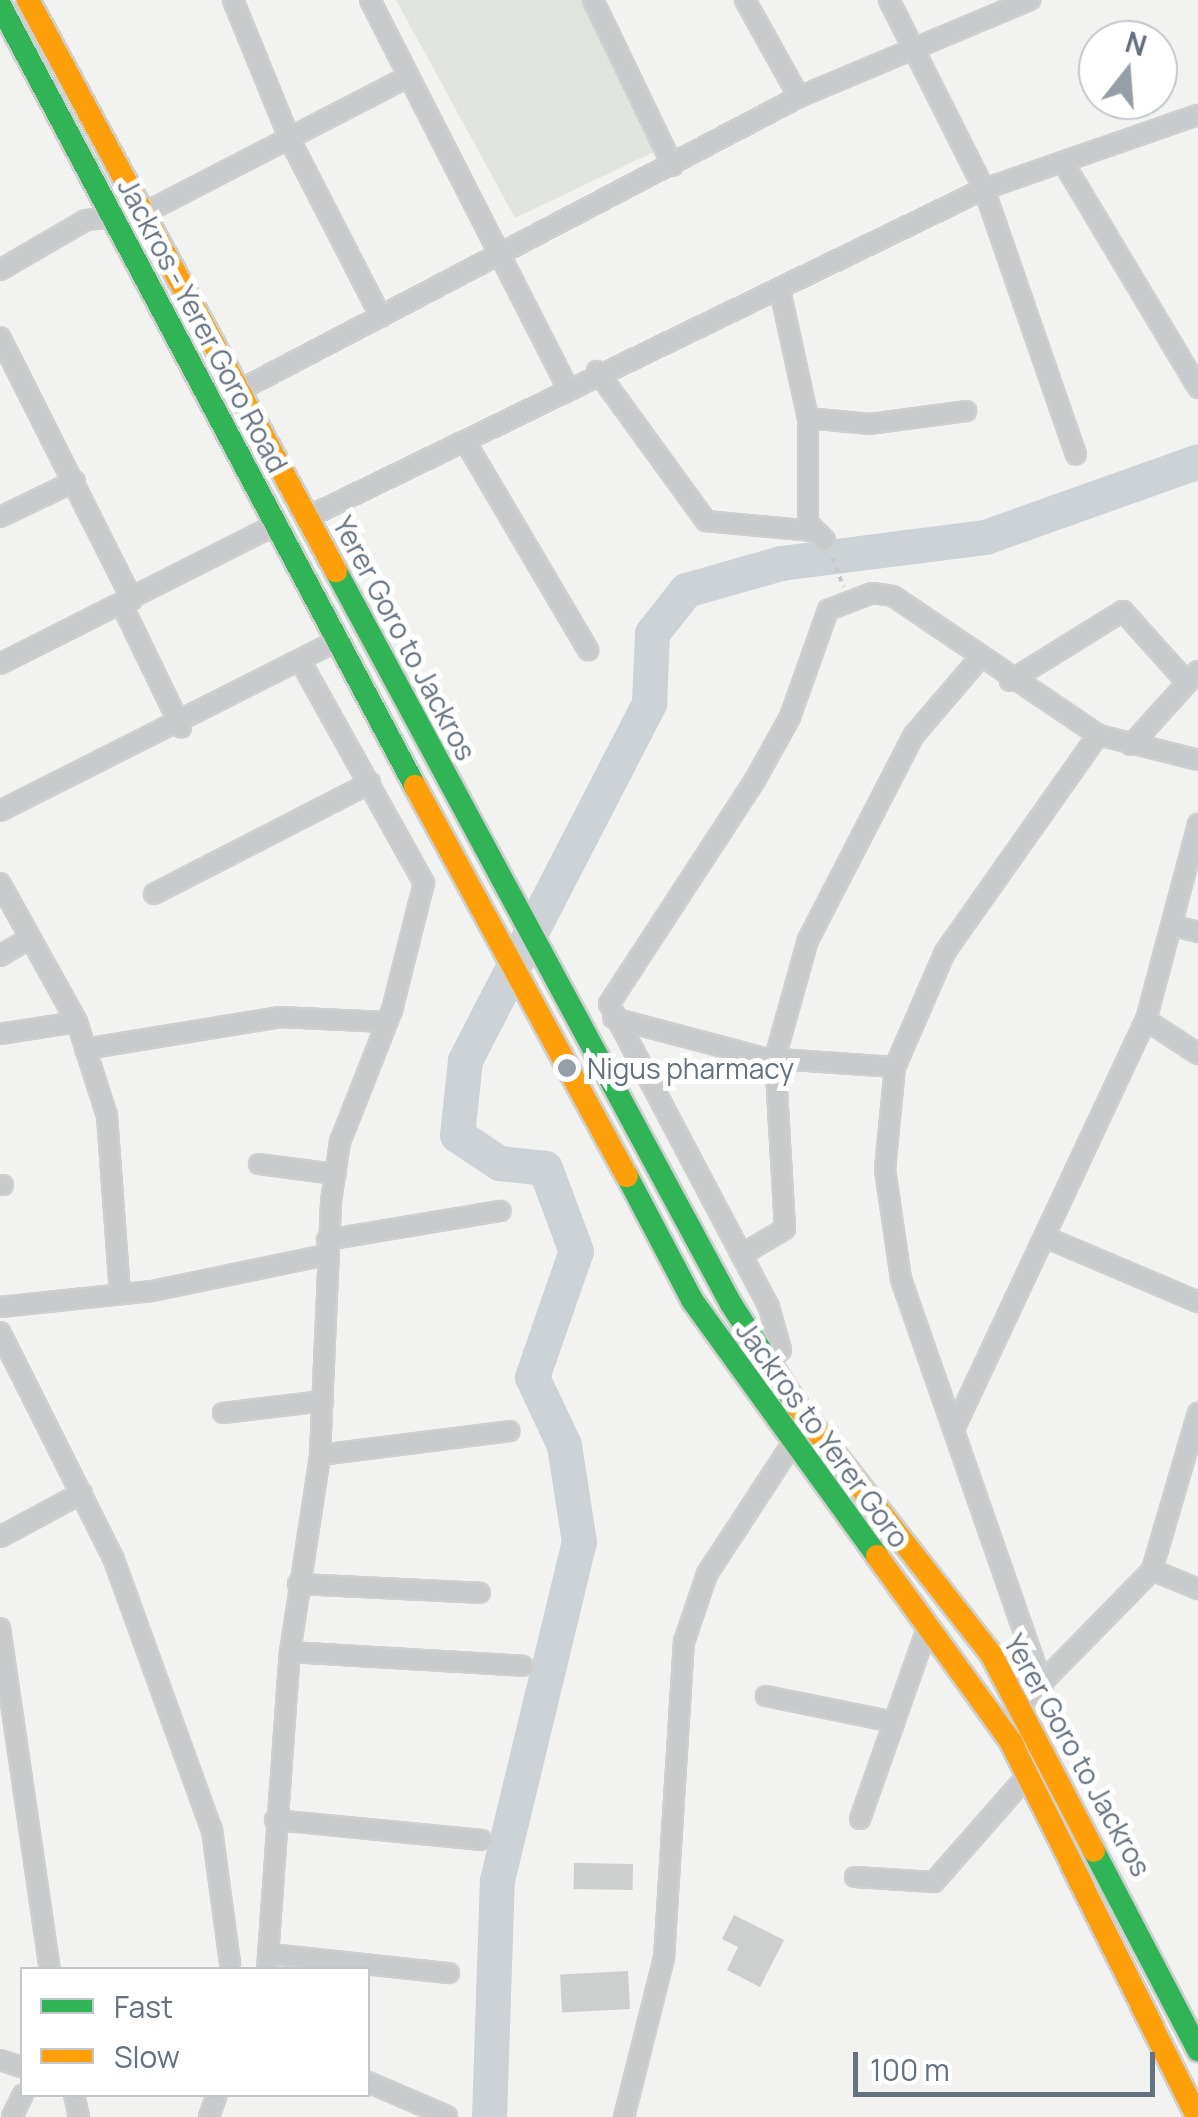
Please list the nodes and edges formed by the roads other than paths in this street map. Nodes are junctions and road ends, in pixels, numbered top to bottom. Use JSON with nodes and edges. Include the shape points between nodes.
{"nodes":[{"id":1,"x":28,"y":0,"type":"edge"},
{"id":2,"x":233,"y":0,"type":"edge"},
{"id":3,"x":370,"y":0,"type":"edge"},
{"id":4,"x":594,"y":0,"type":"edge"},
{"id":5,"x":745,"y":0,"type":"edge"},
{"id":6,"x":888,"y":0,"type":"edge"},
{"id":7,"x":1030,"y":0,"type":"edge"},
{"id":8,"x":0,"y":5,"type":"edge"},
{"id":9,"x":912,"y":47,"type":"junction"},
{"id":10,"x":407,"y":76,"type":"junction"},
{"id":11,"x":799,"y":98,"type":"junction"},
{"id":12,"x":1198,"y":115,"type":"edge"},
{"id":13,"x":290,"y":140,"type":"junction"},
{"id":14,"x":1063,"y":162,"type":"junction"},
{"id":15,"x":673,"y":166,"type":"junction"},
{"id":16,"x":984,"y":190,"type":"junction"},
{"id":17,"x":146,"y":212,"type":"junction"},
{"id":18,"x":111,"y":218,"type":"junction"},
{"id":19,"x":496,"y":252,"type":"junction"},
{"id":20,"x":0,"y":270,"type":"edge"},
{"id":21,"x":780,"y":290,"type":"junction"},
{"id":22,"x":381,"y":317,"type":"junction"},
{"id":23,"x":0,"y":336,"type":"edge"},
{"id":24,"x":597,"y":371,"type":"junction"},
{"id":25,"x":566,"y":385,"type":"junction"},
{"id":26,"x":1198,"y":388,"type":"edge"},
{"id":27,"x":240,"y":390,"type":"junction"},
{"id":28,"x":966,"y":411,"type":"dead end"},
{"id":29,"x":808,"y":418,"type":"junction"},
{"id":30,"x":465,"y":441,"type":"junction"},
{"id":31,"x":1076,"y":454,"type":"dead end"},
{"id":32,"x":75,"y":481,"type":"junction"},
{"id":33,"x":0,"y":517,"type":"edge"},
{"id":34,"x":306,"y":518,"type":"junction"},
{"id":35,"x":275,"y":525,"type":"junction"},
{"id":36,"x":127,"y":603,"type":"junction"},
{"id":37,"x":332,"y":643,"type":"junction"},
{"id":38,"x":588,"y":650,"type":"dead end"},
{"id":39,"x":979,"y":658,"type":"junction"},
{"id":40,"x":301,"y":662,"type":"junction"},
{"id":41,"x":0,"y":664,"type":"edge"},
{"id":42,"x":350,"y":674,"type":"joint"},
{"id":43,"x":1192,"y":676,"type":"edge"},
{"id":44,"x":1010,"y":681,"type":"junction"},
{"id":45,"x":182,"y":726,"type":"junction"},
{"id":46,"x":1098,"y":735,"type":"junction"},
{"id":47,"x":1131,"y":744,"type":"junction"},
{"id":48,"x":1198,"y":760,"type":"edge"},
{"id":49,"x":370,"y":783,"type":"junction"},
{"id":50,"x":0,"y":811,"type":"edge"},
{"id":51,"x":1198,"y":824,"type":"edge"},
{"id":52,"x":0,"y":883,"type":"edge"},
{"id":53,"x":154,"y":894,"type":"dead end"},
{"id":54,"x":1174,"y":926,"type":"junction"},
{"id":55,"x":1198,"y":932,"type":"edge"},
{"id":56,"x":27,"y":940,"type":"junction"},
{"id":57,"x":0,"y":956,"type":"edge"},
{"id":58,"x":613,"y":1018,"type":"junction"},
{"id":59,"x":1146,"y":1020,"type":"junction"},
{"id":60,"x":77,"y":1022,"type":"junction"},
{"id":61,"x":385,"y":1022,"type":"junction"},
{"id":62,"x":0,"y":1034,"type":"edge"},
{"id":63,"x":85,"y":1048,"type":"junction"},
{"id":64,"x":1198,"y":1054,"type":"edge"},
{"id":65,"x":775,"y":1058,"type":"junction"},
{"id":66,"x":895,"y":1067,"type":"junction"},
{"id":67,"x":259,"y":1164,"type":"dead end"},
{"id":68,"x":335,"y":1174,"type":"junction"},
{"id":69,"x":501,"y":1211,"type":"dead end"},
{"id":70,"x":1045,"y":1238,"type":"junction"},
{"id":71,"x":327,"y":1247,"type":"junction"},
{"id":72,"x":740,"y":1255,"type":"junction"},
{"id":73,"x":120,"y":1294,"type":"junction"},
{"id":74,"x":1198,"y":1302,"type":"edge"},
{"id":75,"x":0,"y":1307,"type":"edge"},
{"id":76,"x":0,"y":1332,"type":"edge"},
{"id":77,"x":766,"y":1365,"type":"junction"},
{"id":78,"x":324,"y":1401,"type":"junction"},
{"id":79,"x":223,"y":1413,"type":"dead end"},
{"id":80,"x":1198,"y":1413,"type":"edge"},
{"id":81,"x":955,"y":1427,"type":"junction"},
{"id":82,"x":509,"y":1430,"type":"dead end"},
{"id":83,"x":790,"y":1447,"type":"junction"},
{"id":84,"x":320,"y":1455,"type":"junction"},
{"id":85,"x":82,"y":1494,"type":"junction"},
{"id":86,"x":0,"y":1537,"type":"edge"},
{"id":87,"x":1152,"y":1570,"type":"junction"},
{"id":88,"x":298,"y":1584,"type":"junction"},
{"id":89,"x":1198,"y":1589,"type":"edge"},
{"id":90,"x":480,"y":1593,"type":"dead end"},
{"id":91,"x":928,"y":1626,"type":"junction"},
{"id":92,"x":0,"y":1628,"type":"edge"},
{"id":93,"x":290,"y":1652,"type":"junction"},
{"id":94,"x":523,"y":1666,"type":"dead end"},
{"id":95,"x":1043,"y":1687,"type":"junction"},
{"id":96,"x":766,"y":1696,"type":"dead end"},
{"id":97,"x":1021,"y":1704,"type":"junction"},
{"id":98,"x":894,"y":1722,"type":"junction"},
{"id":99,"x":1029,"y":1774,"type":"junction"},
{"id":100,"x":860,"y":1819,"type":"dead end"},
{"id":101,"x":275,"y":1820,"type":"junction"},
{"id":102,"x":481,"y":1840,"type":"dead end"},
{"id":103,"x":854,"y":1876,"type":"dead end"},
{"id":104,"x":269,"y":1961,"type":"edge"},
{"id":105,"x":230,"y":1964,"type":"dead end"},
{"id":106,"x":50,"y":1967,"type":"edge"},
{"id":107,"x":359,"y":1967,"type":"edge"},
{"id":108,"x":370,"y":1968,"type":"edge"},
{"id":109,"x":449,"y":1973,"type":"dead end"},
{"id":110,"x":1198,"y":2050,"type":"edge"},
{"id":111,"x":370,"y":2083,"type":"edge"},
{"id":112,"x":1191,"y":2115,"type":"edge"},
{"id":113,"x":447,"y":2116,"type":"edge"},
{"id":114,"x":624,"y":2117,"type":"edge"}],
"edges":[{"from":1,"to":17,"type":"main road","name":"Yerer Goro to Jackros"},
{"from":2,"to":13,"type":"street"},
{"from":3,"to":10,"type":"street"},
{"from":4,"to":15,"type":"street"},
{"from":5,"to":11,"type":"street"},
{"from":6,"to":9,"type":"street"},
{"from":7,"to":9,"type":"street"},
{"from":8,"to":18,"type":"main road","name":"Jackros - Yerer Goro Road"},
{"from":9,"to":11,"type":"street"},
{"from":9,"to":16,"type":"street"},
{"from":10,"to":13,"type":"street"},
{"from":10,"to":19,"type":"street"},
{"from":11,"to":15,"type":"street"},
{"from":12,"to":14,"type":"street"},
{"from":13,"to":17,"type":"street"},
{"from":13,"to":22,"type":"street"},
{"from":14,"to":16,"type":"street"},
{"from":14,"to":26,"type":"street"},
{"from":15,"to":19,"type":"street"},
{"from":16,"to":21,"type":"street"},
{"from":16,"to":31,"type":"street"},
{"from":17,"to":27,"type":"main road","name":"Yerer Goro to Jackros"},
{"from":18,"to":20,"type":"street","via":[[86,220]]},
{"from":18,"to":35,"type":"main road","name":"Jackros - Yerer Goro Road"},
{"from":19,"to":22,"type":"street"},
{"from":19,"to":25,"type":"street"},
{"from":21,"to":24,"type":"street"},
{"from":21,"to":29,"type":"street"},
{"from":22,"to":27,"type":"street"},
{"from":23,"to":32,"type":"street"},
{"from":24,"to":25,"type":"street"},
{"from":24,"to":29,"type":"street","via":[[706,521],[819,536]]},
{"from":25,"to":30,"type":"street"},
{"from":27,"to":34,"type":"main road","name":"Yerer Goro to Jackros"},
{"from":28,"to":29,"type":"street","via":[[870,424]]},
{"from":30,"to":34,"type":"street"},
{"from":30,"to":38,"type":"street"},
{"from":32,"to":33,"type":"street"},
{"from":32,"to":36,"type":"street"},
{"from":34,"to":77,"type":"main road","name":"Yerer Goro to Jackros"},
{"from":35,"to":36,"type":"street"},
{"from":35,"to":37,"type":"main road","name":"Jackros - Yerer Goro Road"},
{"from":36,"to":41,"type":"street"},
{"from":36,"to":45,"type":"street"},
{"from":37,"to":40,"type":"street"},
{"from":37,"to":42,"type":"main road","name":"Jackros - Yerer Goro Road"},
{"from":39,"to":44,"type":"street"},
{"from":39,"to":58,"type":"street","via":[[893,596],[872,593],[828,610],[790,717],[624,971]]},
{"from":39,"to":65,"type":"street","via":[[914,735],[845,856],[802,957]]},
{"from":40,"to":45,"type":"street"},
{"from":40,"to":49,"type":"street"},
{"from":42,"to":83,"type":"main road","name":"Jackros to Yerer Goro","via":[[475,888],[692,1300]]},
{"from":43,"to":44,"type":"street","via":[[1123,611]]},
{"from":43,"to":47,"type":"street"},
{"from":44,"to":46,"type":"street"},
{"from":45,"to":50,"type":"street"},
{"from":46,"to":47,"type":"street"},
{"from":46,"to":66,"type":"street","via":[[954,937]]},
{"from":47,"to":48,"type":"street"},
{"from":49,"to":53,"type":"street"},
{"from":49,"to":61,"type":"street","via":[[424,882]]},
{"from":51,"to":54,"type":"street"},
{"from":52,"to":56,"type":"street"},
{"from":54,"to":55,"type":"street"},
{"from":54,"to":59,"type":"street"},
{"from":56,"to":57,"type":"street"},
{"from":56,"to":60,"type":"street"},
{"from":58,"to":65,"type":"street"},
{"from":58,"to":72,"type":"street"},
{"from":59,"to":64,"type":"street"},
{"from":59,"to":70,"type":"street"},
{"from":60,"to":62,"type":"street"},
{"from":60,"to":63,"type":"street"},
{"from":61,"to":63,"type":"street","via":[[280,1017]]},
{"from":61,"to":68,"type":"street","via":[[359,1078]]},
{"from":63,"to":73,"type":"street","via":[[107,1116]]},
{"from":65,"to":66,"type":"street"},
{"from":65,"to":72,"type":"street","via":[[785,1229]]},
{"from":66,"to":81,"type":"street","via":[[889,1214],[912,1317]]},
{"from":67,"to":68,"type":"street"},
{"from":68,"to":71,"type":"street"},
{"from":69,"to":71,"type":"street"},
{"from":70,"to":74,"type":"street"},
{"from":70,"to":81,"type":"street"},
{"from":71,"to":73,"type":"street"},
{"from":71,"to":78,"type":"street"},
{"from":72,"to":77,"type":"street","via":[[781,1335]]},
{"from":73,"to":75,"type":"street"},
{"from":76,"to":85,"type":"street"},
{"from":77,"to":97,"type":"main road","name":"Yerer Goro to Jackros"},
{"from":78,"to":79,"type":"street"},
{"from":78,"to":84,"type":"street"},
{"from":80,"to":87,"type":"street"},
{"from":81,"to":95,"type":"street"},
{"from":82,"to":84,"type":"street"},
{"from":83,"to":91,"type":"main road","name":"Jackros to Yerer Goro"},
{"from":83,"to":114,"type":"street","via":[[707,1574],[684,1642],[664,1958]]},
{"from":84,"to":88,"type":"street"},
{"from":85,"to":86,"type":"street"},
{"from":85,"to":105,"type":"street","via":[[212,1830]]},
{"from":87,"to":89,"type":"street"},
{"from":87,"to":95,"type":"street"},
{"from":88,"to":90,"type":"street"},
{"from":88,"to":93,"type":"street"},
{"from":91,"to":98,"type":"street"},
{"from":91,"to":99,"type":"main road","name":"Jackros to Yerer Goro"},
{"from":92,"to":106,"type":"street"},
{"from":93,"to":94,"type":"street"},
{"from":93,"to":101,"type":"street"},
{"from":95,"to":97,"type":"street"},
{"from":96,"to":98,"type":"street"},
{"from":97,"to":110,"type":"main road","name":"Yerer Goro to Jackros"},
{"from":98,"to":100,"type":"street"},
{"from":99,"to":103,"type":"street","via":[[934,1882]]},
{"from":99,"to":112,"type":"main road","name":"Jackros to Yerer Goro"},
{"from":101,"to":102,"type":"street"},
{"from":101,"to":104,"type":"street"},
{"from":104,"to":107,"type":"street"},
{"from":108,"to":109,"type":"street"},
{"from":111,"to":113,"type":"street"}]}
